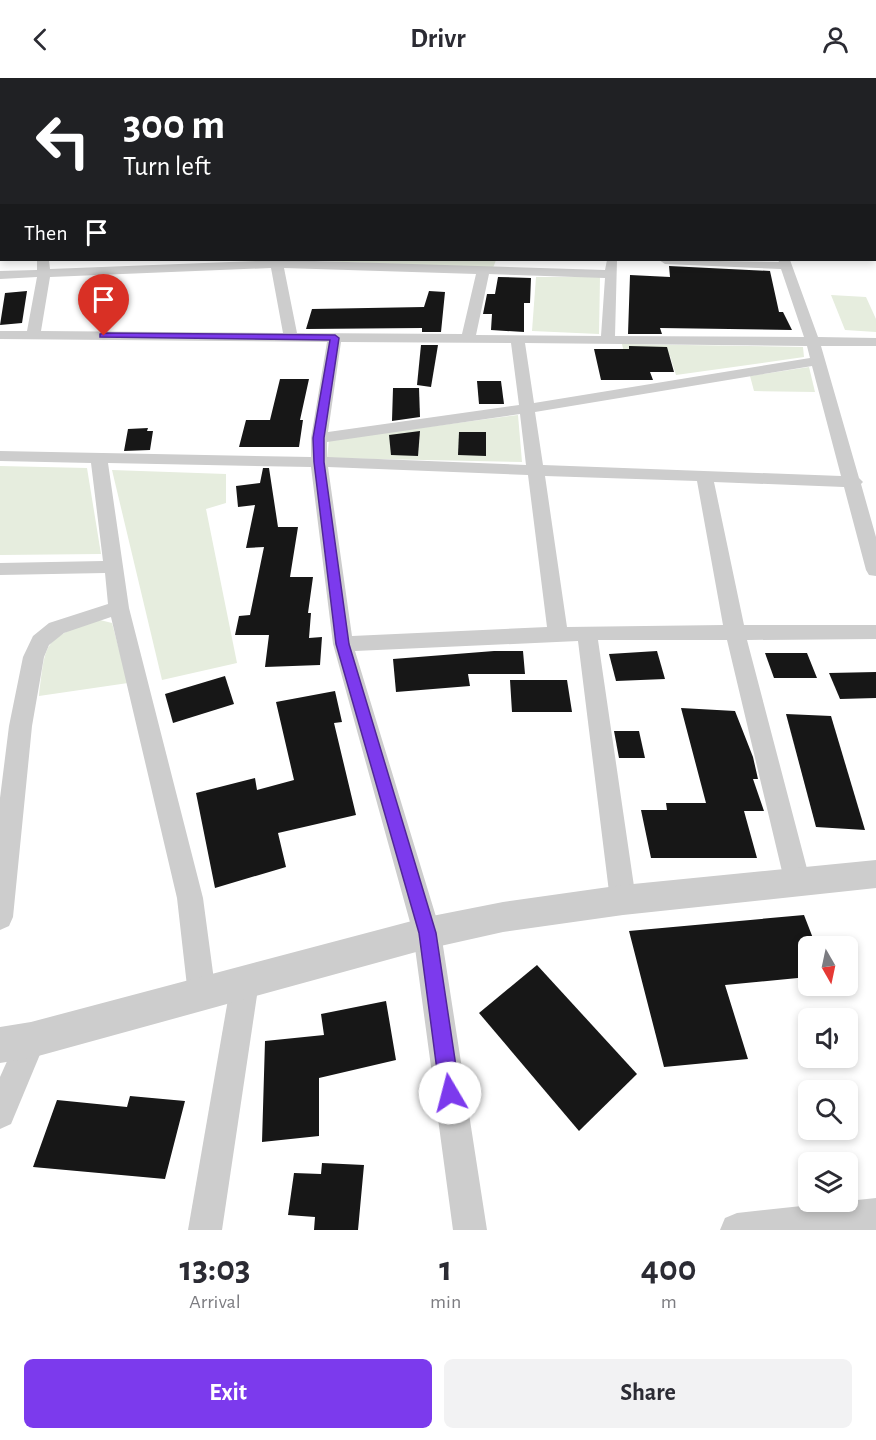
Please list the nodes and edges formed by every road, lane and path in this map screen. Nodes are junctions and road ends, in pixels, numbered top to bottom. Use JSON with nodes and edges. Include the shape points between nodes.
{"nodes":[{"id":1,"x":42,"y":261,"type":"edge"},
{"id":2,"x":612,"y":261,"type":"edge"},
{"id":3,"x":705,"y":261,"type":"edge"},
{"id":4,"x":276,"y":262,"type":"edge"},
{"id":5,"x":785,"y":263,"type":"edge"},
{"id":6,"x":132,"y":265,"type":"edge"},
{"id":7,"x":483,"y":272,"type":"junction"},
{"id":8,"x":45,"y":274,"type":"junction"},
{"id":9,"x":610,"y":274,"type":"junction"},
{"id":10,"x":0,"y":275,"type":"edge"},
{"id":11,"x":0,"y":335,"type":"edge"},
{"id":12,"x":33,"y":335,"type":"junction"},
{"id":13,"x":291,"y":338,"type":"junction"},
{"id":14,"x":335,"y":338,"type":"junction"},
{"id":15,"x":468,"y":340,"type":"junction"},
{"id":16,"x":518,"y":341,"type":"junction"},
{"id":17,"x":608,"y":341,"type":"junction"},
{"id":18,"x":813,"y":342,"type":"junction"},
{"id":19,"x":876,"y":342,"type":"edge"},
{"id":20,"x":818,"y":361,"type":"junction"},
{"id":21,"x":526,"y":409,"type":"junction"},
{"id":22,"x":319,"y":438,"type":"junction"},
{"id":23,"x":0,"y":456,"type":"edge"},
{"id":24,"x":99,"y":458,"type":"junction"},
{"id":25,"x":319,"y":462,"type":"junction"},
{"id":26,"x":537,"y":470,"type":"junction"},
{"id":27,"x":705,"y":478,"type":"junction"},
{"id":28,"x":854,"y":482,"type":"junction"},
{"id":29,"x":873,"y":545,"type":"edge"},
{"id":30,"x":113,"y":567,"type":"junction"},
{"id":31,"x":0,"y":569,"type":"edge"},
{"id":32,"x":876,"y":570,"type":"edge"},
{"id":33,"x":119,"y":608,"type":"junction"},
{"id":34,"x":735,"y":632,"type":"junction"},
{"id":35,"x":876,"y":632,"type":"edge"},
{"id":36,"x":587,"y":633,"type":"junction"},
{"id":37,"x":558,"y":635,"type":"junction"},
{"id":38,"x":343,"y":644,"type":"junction"},
{"id":39,"x":876,"y":874,"type":"edge"},
{"id":40,"x":798,"y":884,"type":"junction"},
{"id":41,"x":623,"y":900,"type":"junction"},
{"id":42,"x":0,"y":916,"type":"edge"},
{"id":43,"x":427,"y":933,"type":"junction"},
{"id":44,"x":245,"y":982,"type":"junction"},
{"id":45,"x":202,"y":994,"type":"junction"},
{"id":46,"x":15,"y":1042,"type":"edge"},
{"id":47,"x":0,"y":1113,"type":"edge"},
{"id":48,"x":876,"y":1215,"type":"edge"},
{"id":49,"x":205,"y":1230,"type":"edge"},
{"id":50,"x":470,"y":1230,"type":"edge"},
{"id":51,"x":737,"y":1230,"type":"edge"}],
"edges":[{"from":1,"to":8,"type":"street"},
{"from":2,"to":9,"type":"street"},
{"from":3,"to":5,"type":"street"},
{"from":4,"to":6,"type":"street"},
{"from":4,"to":7,"type":"street"},
{"from":4,"to":13,"type":"street"},
{"from":5,"to":18,"type":"street"},
{"from":6,"to":8,"type":"street"},
{"from":7,"to":9,"type":"street"},
{"from":7,"to":15,"type":"street"},
{"from":8,"to":10,"type":"street"},
{"from":8,"to":12,"type":"street"},
{"from":9,"to":17,"type":"street"},
{"from":11,"to":12,"type":"street"},
{"from":12,"to":13,"type":"street"},
{"from":13,"to":14,"type":"street"},
{"from":14,"to":15,"type":"street"},
{"from":14,"to":22,"type":"street"},
{"from":15,"to":16,"type":"street"},
{"from":16,"to":17,"type":"street"},
{"from":16,"to":21,"type":"street"},
{"from":17,"to":18,"type":"street"},
{"from":18,"to":19,"type":"street"},
{"from":18,"to":20,"type":"street"},
{"from":20,"to":21,"type":"street"},
{"from":20,"to":28,"type":"street"},
{"from":21,"to":22,"type":"street"},
{"from":21,"to":26,"type":"street"},
{"from":22,"to":25,"type":"street"},
{"from":23,"to":24,"type":"street"},
{"from":24,"to":25,"type":"street"},
{"from":24,"to":30,"type":"street"},
{"from":25,"to":26,"type":"street"},
{"from":25,"to":38,"type":"street"},
{"from":26,"to":27,"type":"street"},
{"from":26,"to":37,"type":"street"},
{"from":27,"to":28,"type":"street"},
{"from":27,"to":34,"type":"street"},
{"from":28,"to":29,"type":"street"},
{"from":29,"to":32,"type":"street"},
{"from":30,"to":31,"type":"street"},
{"from":30,"to":33,"type":"street"},
{"from":33,"to":42,"type":"street","via":[[56,629],[36,645],[24,700]]},
{"from":33,"to":45,"type":"street","via":[[190,898]]},
{"from":34,"to":35,"type":"street"},
{"from":34,"to":36,"type":"street"},
{"from":34,"to":40,"type":"street"},
{"from":36,"to":37,"type":"street"},
{"from":36,"to":41,"type":"street"},
{"from":37,"to":38,"type":"street"},
{"from":38,"to":43,"type":"street"},
{"from":39,"to":40,"type":"street"},
{"from":40,"to":41,"type":"street"},
{"from":41,"to":43,"type":"street","via":[[503,917]]},
{"from":43,"to":44,"type":"street"},
{"from":43,"to":50,"type":"street"},
{"from":44,"to":45,"type":"street"},
{"from":44,"to":49,"type":"street"},
{"from":45,"to":46,"type":"street"},
{"from":46,"to":47,"type":"street"},
{"from":48,"to":51,"type":"street"}]}
